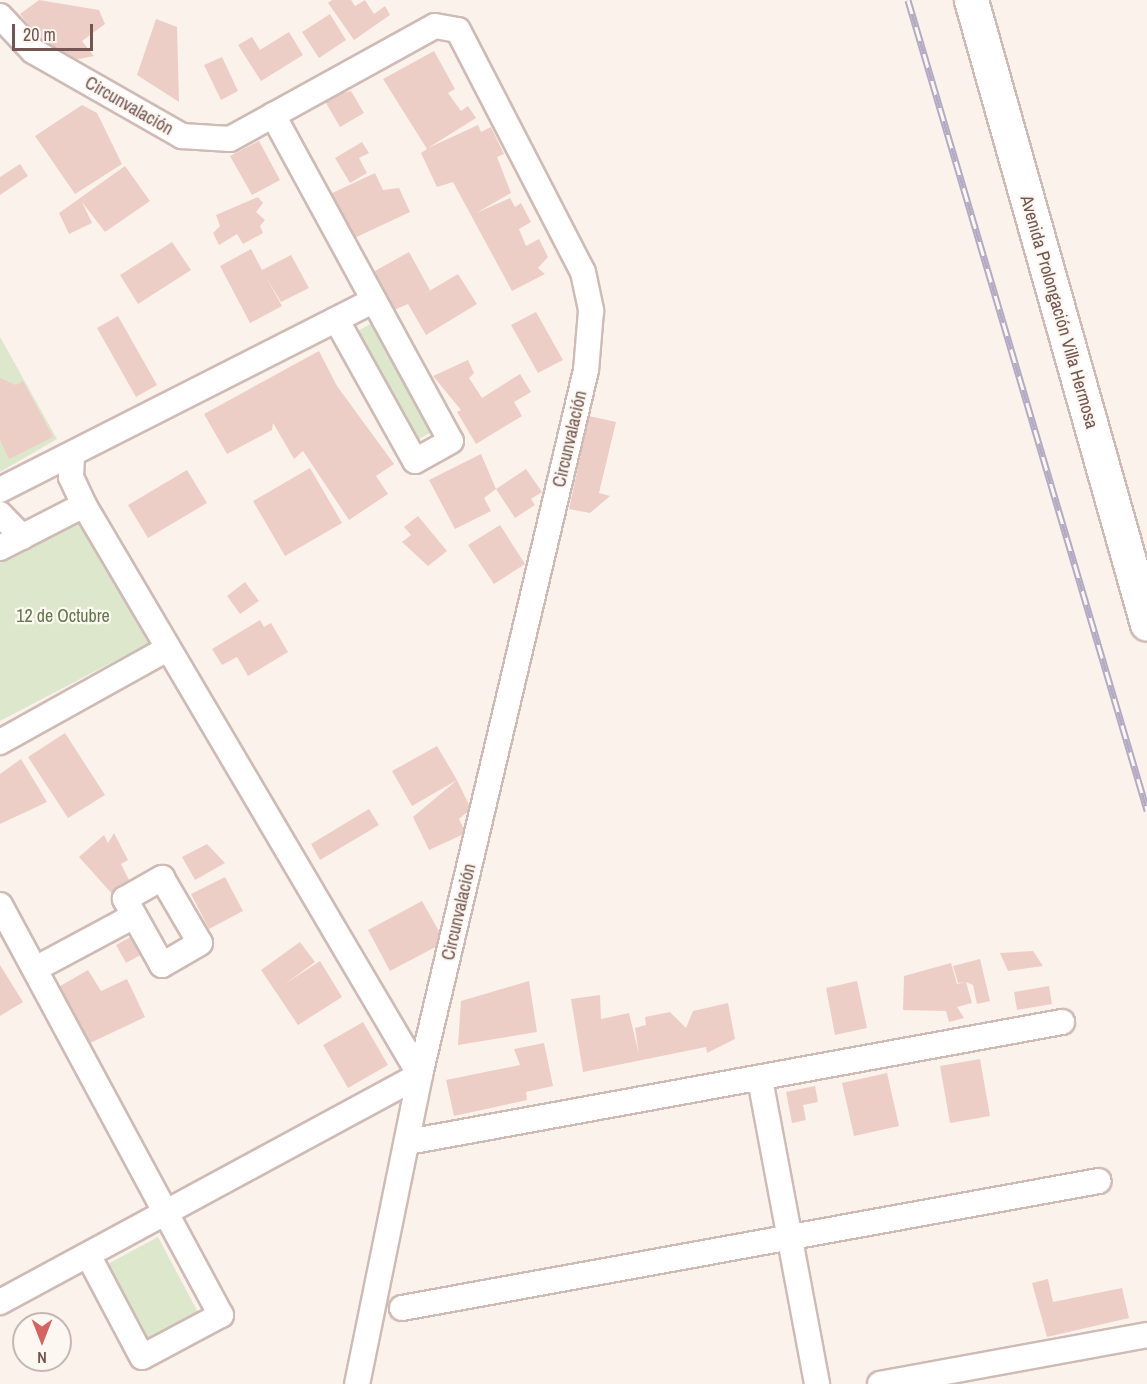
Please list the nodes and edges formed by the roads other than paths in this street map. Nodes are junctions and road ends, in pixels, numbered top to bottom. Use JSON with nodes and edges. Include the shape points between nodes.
{"nodes":[{"id":1,"x":971,"y":0,"type":"edge"},
{"id":2,"x":0,"y":16,"type":"edge"},
{"id":3,"x":273,"y":115,"type":"junction"},
{"id":4,"x":374,"y":300,"type":"junction"},
{"id":5,"x":336,"y":320,"type":"junction"},
{"id":6,"x":72,"y":457,"type":"junction"},
{"id":7,"x":0,"y":490,"type":"edge"},
{"id":8,"x":84,"y":505,"type":"junction"},
{"id":9,"x":0,"y":514,"type":"edge"},
{"id":10,"x":22,"y":537,"type":"junction"},
{"id":11,"x":0,"y":548,"type":"edge"},
{"id":12,"x":1147,"y":624,"type":"edge"},
{"id":13,"x":167,"y":649,"type":"junction"},
{"id":14,"x":0,"y":742,"type":"edge"},
{"id":15,"x":0,"y":905,"type":"edge"},
{"id":16,"x":135,"y":916,"type":"dead end"},
{"id":17,"x":35,"y":969,"type":"junction"},
{"id":18,"x":1062,"y":1022,"type":"dead end"},
{"id":19,"x":420,"y":1075,"type":"junction"},
{"id":20,"x":760,"y":1079,"type":"junction"},
{"id":21,"x":408,"y":1142,"type":"junction"},
{"id":22,"x":1099,"y":1181,"type":"dead end"},
{"id":23,"x":168,"y":1212,"type":"junction"},
{"id":24,"x":789,"y":1235,"type":"junction"},
{"id":25,"x":88,"y":1255,"type":"junction"},
{"id":26,"x":0,"y":1302,"type":"edge"},
{"id":27,"x":402,"y":1308,"type":"dead end"},
{"id":28,"x":1147,"y":1335,"type":"edge"},
{"id":29,"x":357,"y":1384,"type":"edge"},
{"id":30,"x":817,"y":1384,"type":"edge"},
{"id":31,"x":880,"y":1384,"type":"edge"}],
"edges":[{"from":1,"to":12,"type":"main road","name":"Avenida Prolongación Villa Hermosa"},
{"from":2,"to":3,"type":"street","name":"Circunvalación","via":[[33,51],[182,136],[230,139]]},
{"from":3,"to":4,"type":"street"},
{"from":3,"to":19,"type":"street","name":"Circunvalación","via":[[435,26],[458,30],[584,272],[591,311],[586,370]]},
{"from":4,"to":5,"type":"street"},
{"from":4,"to":5,"type":"street","via":[[452,441],[415,461]]},
{"from":5,"to":6,"type":"street"},
{"from":6,"to":7,"type":"street"},
{"from":6,"to":8,"type":"street","via":[[71,477]]},
{"from":8,"to":10,"type":"street"},
{"from":8,"to":13,"type":"street"},
{"from":9,"to":10,"type":"street"},
{"from":10,"to":11,"type":"street"},
{"from":13,"to":14,"type":"street"},
{"from":13,"to":19,"type":"street"},
{"from":15,"to":17,"type":"street"},
{"from":16,"to":17,"type":"street"},
{"from":17,"to":23,"type":"street"},
{"from":18,"to":20,"type":"street"},
{"from":19,"to":21,"type":"street","name":"Circunvalación"},
{"from":19,"to":23,"type":"street"},
{"from":20,"to":21,"type":"street"},
{"from":20,"to":24,"type":"street"},
{"from":21,"to":29,"type":"street","name":"Circunvalación"},
{"from":22,"to":24,"type":"street"},
{"from":23,"to":25,"type":"street"},
{"from":23,"to":25,"type":"street","via":[[221,1316],[142,1357]]},
{"from":24,"to":27,"type":"street"},
{"from":24,"to":30,"type":"street"},
{"from":25,"to":26,"type":"street"},
{"from":28,"to":31,"type":"street"}]}
